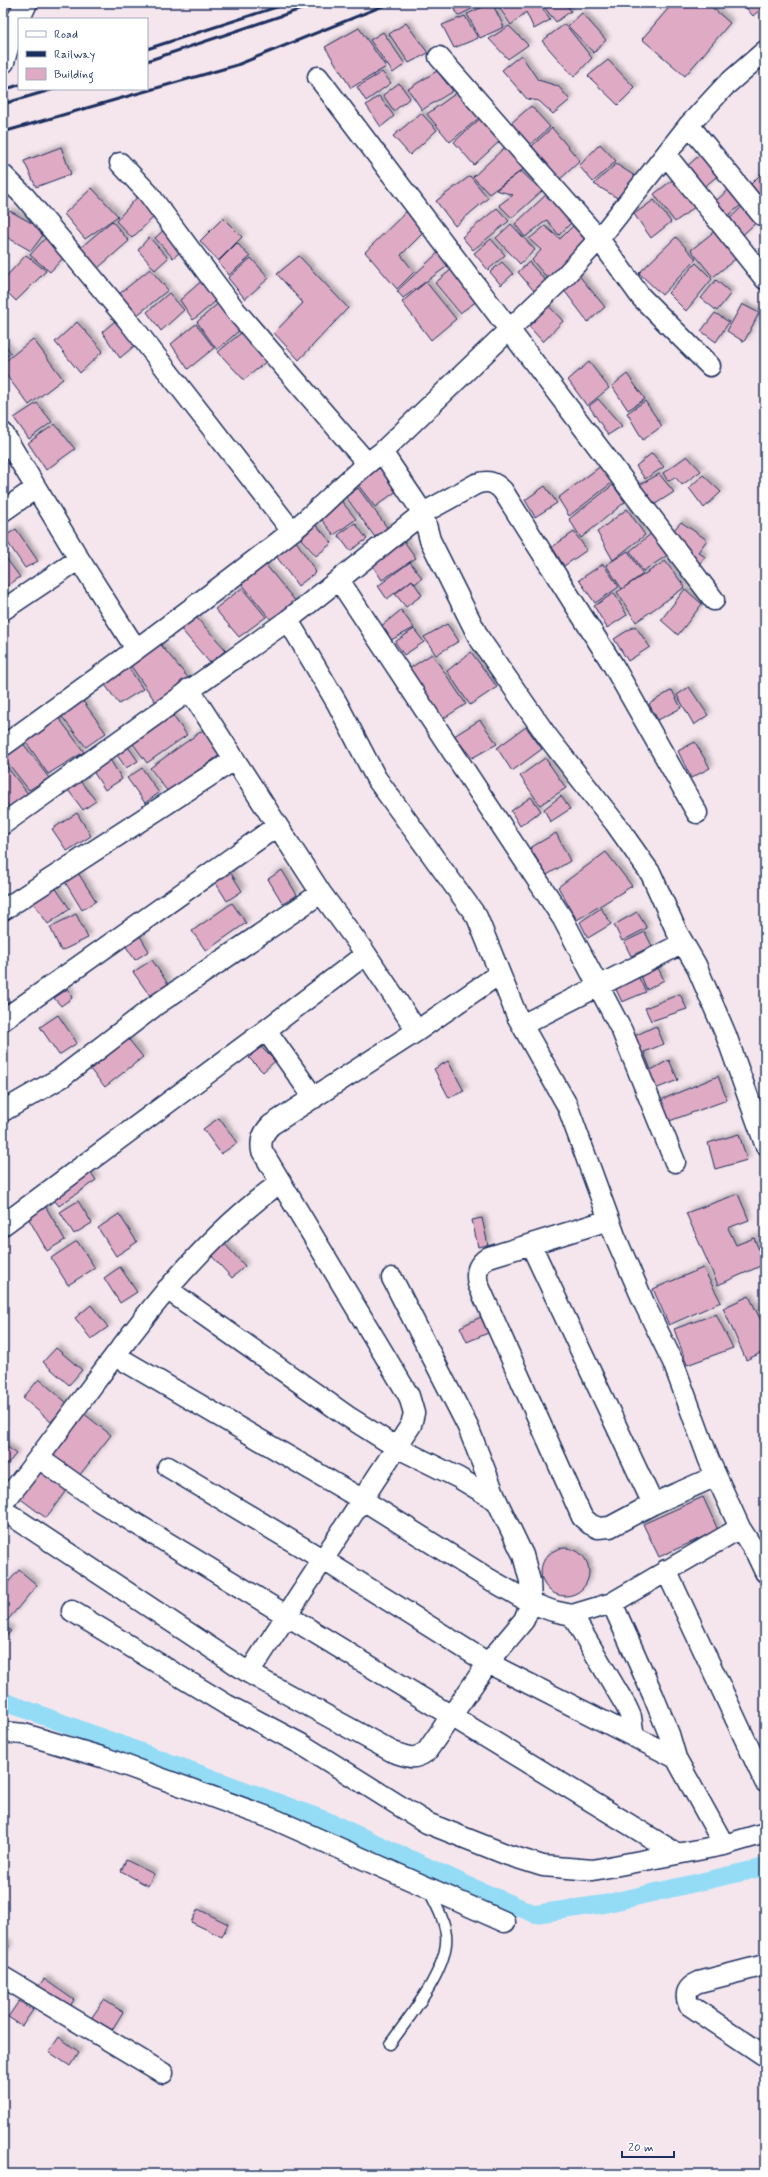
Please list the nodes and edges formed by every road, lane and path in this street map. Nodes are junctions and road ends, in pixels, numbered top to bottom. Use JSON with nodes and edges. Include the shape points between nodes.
{"nodes":[{"id":1,"x":26,"y":3,"type":"edge"},
{"id":2,"x":19,"y":18,"type":"edge"},
{"id":3,"x":18,"y":20,"type":"edge"},
{"id":4,"x":765,"y":51,"type":"edge"},
{"id":5,"x":439,"y":57,"type":"dead end"},
{"id":6,"x":3,"y":62,"type":"edge"},
{"id":7,"x":318,"y":77,"type":"dead end"},
{"id":8,"x":690,"y":126,"type":"junction"},
{"id":9,"x":666,"y":155,"type":"junction"},
{"id":10,"x":120,"y":163,"type":"dead end"},
{"id":11,"x":3,"y":175,"type":"edge"},
{"id":12,"x":762,"y":215,"type":"dead end"},
{"id":13,"x":599,"y":239,"type":"junction"},
{"id":14,"x":765,"y":279,"type":"edge"},
{"id":15,"x":509,"y":331,"type":"junction"},
{"id":16,"x":710,"y":366,"type":"dead end"},
{"id":17,"x":3,"y":433,"type":"edge"},
{"id":18,"x":374,"y":458,"type":"junction"},
{"id":19,"x":36,"y":488,"type":"junction"},
{"id":20,"x":3,"y":511,"type":"edge"},
{"id":21,"x":423,"y":513,"type":"junction"},
{"id":22,"x":292,"y":532,"type":"junction"},
{"id":23,"x":79,"y":559,"type":"junction"},
{"id":24,"x":339,"y":580,"type":"junction"},
{"id":25,"x":714,"y":600,"type":"dead end"},
{"id":26,"x":3,"y":610,"type":"edge"},
{"id":27,"x":288,"y":620,"type":"junction"},
{"id":28,"x":136,"y":649,"type":"junction"},
{"id":29,"x":190,"y":689,"type":"junction"},
{"id":30,"x":3,"y":746,"type":"edge"},
{"id":31,"x":234,"y":760,"type":"junction"},
{"id":32,"x":697,"y":813,"type":"dead end"},
{"id":33,"x":3,"y":824,"type":"edge"},
{"id":34,"x":277,"y":826,"type":"junction"},
{"id":35,"x":321,"y":893,"type":"junction"},
{"id":36,"x":3,"y":910,"type":"edge"},
{"id":37,"x":683,"y":943,"type":"junction"},
{"id":38,"x":366,"y":954,"type":"junction"},
{"id":39,"x":499,"y":974,"type":"junction"},
{"id":40,"x":599,"y":987,"type":"junction"},
{"id":41,"x":3,"y":1020,"type":"edge"},
{"id":42,"x":522,"y":1025,"type":"junction"},
{"id":43,"x":266,"y":1030,"type":"junction"},
{"id":44,"x":417,"y":1031,"type":"junction"},
{"id":45,"x":314,"y":1098,"type":"junction"},
{"id":46,"x":3,"y":1111,"type":"edge"},
{"id":47,"x":765,"y":1144,"type":"edge"},
{"id":48,"x":675,"y":1162,"type":"dead end"},
{"id":49,"x":280,"y":1182,"type":"junction"},
{"id":50,"x":609,"y":1220,"type":"junction"},
{"id":51,"x":3,"y":1225,"type":"edge"},
{"id":52,"x":531,"y":1245,"type":"junction"},
{"id":53,"x":392,"y":1278,"type":"dead end"},
{"id":54,"x":167,"y":1289,"type":"junction"},
{"id":55,"x":116,"y":1356,"type":"junction"},
{"id":56,"x":396,"y":1447,"type":"junction"},
{"id":57,"x":40,"y":1459,"type":"junction"},
{"id":58,"x":168,"y":1467,"type":"dead end"},
{"id":59,"x":716,"y":1476,"type":"junction"},
{"id":60,"x":363,"y":1500,"type":"junction"},
{"id":61,"x":497,"y":1501,"type":"junction"},
{"id":62,"x":3,"y":1503,"type":"edge"},
{"id":63,"x":653,"y":1504,"type":"junction"},
{"id":64,"x":3,"y":1510,"type":"edge"},
{"id":65,"x":740,"y":1528,"type":"junction"},
{"id":66,"x":760,"y":1551,"type":"edge"},
{"id":67,"x":322,"y":1559,"type":"junction"},
{"id":68,"x":666,"y":1570,"type":"junction"},
{"id":69,"x":765,"y":1572,"type":"edge"},
{"id":70,"x":531,"y":1603,"type":"junction"},
{"id":71,"x":612,"y":1603,"type":"junction"},
{"id":72,"x":72,"y":1611,"type":"dead end"},
{"id":73,"x":572,"y":1615,"type":"junction"},
{"id":74,"x":286,"y":1616,"type":"junction"},
{"id":75,"x":488,"y":1663,"type":"junction"},
{"id":76,"x":249,"y":1672,"type":"junction"},
{"id":77,"x":452,"y":1716,"type":"junction"},
{"id":78,"x":3,"y":1732,"type":"edge"},
{"id":79,"x":634,"y":1737,"type":"junction"},
{"id":80,"x":676,"y":1758,"type":"junction"},
{"id":81,"x":765,"y":1782,"type":"edge"},
{"id":82,"x":765,"y":1833,"type":"edge"},
{"id":83,"x":724,"y":1844,"type":"junction"},
{"id":84,"x":676,"y":1853,"type":"junction"},
{"id":85,"x":427,"y":1887,"type":"junction"},
{"id":86,"x":505,"y":1922,"type":"dead end"},
{"id":87,"x":765,"y":1965,"type":"edge"},
{"id":88,"x":3,"y":1977,"type":"edge"},
{"id":89,"x":390,"y":2044,"type":"dead end"},
{"id":90,"x":765,"y":2056,"type":"edge"},
{"id":91,"x":163,"y":2073,"type":"dead end"}],
"edges":[{"from":1,"to":2,"type":"main road"},
{"from":3,"to":6,"type":"main road"},
{"from":4,"to":8,"type":"street","via":[[725,86]]},
{"from":5,"to":13,"type":"street"},
{"from":7,"to":15,"type":"street"},
{"from":8,"to":9,"type":"street"},
{"from":8,"to":12,"type":"street"},
{"from":9,"to":13,"type":"street"},
{"from":9,"to":14,"type":"street"},
{"from":10,"to":18,"type":"street","via":[[148,193],[235,310]]},
{"from":11,"to":22,"type":"street","via":[[25,197],[127,319]]},
{"from":13,"to":15,"type":"street"},
{"from":13,"to":16,"type":"street","via":[[641,297]]},
{"from":15,"to":18,"type":"street"},
{"from":15,"to":25,"type":"street"},
{"from":17,"to":19,"type":"street"},
{"from":18,"to":21,"type":"street"},
{"from":18,"to":22,"type":"street"},
{"from":19,"to":20,"type":"street"},
{"from":19,"to":23,"type":"street"},
{"from":21,"to":24,"type":"street"},
{"from":21,"to":32,"type":"street","via":[[484,481],[492,482],[503,490],[613,664]]},
{"from":21,"to":37,"type":"street","via":[[430,540],[479,638],[547,736],[652,874]]},
{"from":22,"to":28,"type":"street"},
{"from":23,"to":26,"type":"street"},
{"from":23,"to":28,"type":"street"},
{"from":24,"to":27,"type":"street"},
{"from":24,"to":40,"type":"street","via":[[563,919]]},
{"from":27,"to":29,"type":"street"},
{"from":27,"to":39,"type":"street","via":[[337,703],[376,778],[477,916]]},
{"from":28,"to":30,"type":"street"},
{"from":29,"to":31,"type":"street"},
{"from":29,"to":33,"type":"street"},
{"from":31,"to":34,"type":"street"},
{"from":31,"to":36,"type":"street"},
{"from":34,"to":35,"type":"street"},
{"from":34,"to":41,"type":"street"},
{"from":35,"to":38,"type":"street"},
{"from":35,"to":46,"type":"street","via":[[156,1005],[62,1077]]},
{"from":37,"to":40,"type":"street"},
{"from":37,"to":47,"type":"street","via":[[696,965],[726,1035]]},
{"from":38,"to":43,"type":"street"},
{"from":38,"to":44,"type":"street"},
{"from":39,"to":42,"type":"street"},
{"from":39,"to":44,"type":"street"},
{"from":40,"to":42,"type":"street"},
{"from":40,"to":48,"type":"street","via":[[622,1031]]},
{"from":42,"to":50,"type":"street","via":[[567,1105]]},
{"from":43,"to":45,"type":"street"},
{"from":43,"to":51,"type":"street"},
{"from":44,"to":45,"type":"street"},
{"from":45,"to":49,"type":"street","via":[[271,1125],[263,1134],[262,1151]]},
{"from":49,"to":54,"type":"street","via":[[216,1237]]},
{"from":49,"to":56,"type":"street","via":[[409,1396],[414,1413],[413,1419]]},
{"from":50,"to":52,"type":"street"},
{"from":50,"to":59,"type":"street","via":[[645,1306],[673,1362]]},
{"from":52,"to":63,"type":"street"},
{"from":52,"to":63,"type":"street","via":[[489,1257],[480,1263],[476,1276],[582,1517],[598,1528],[610,1526]]},
{"from":53,"to":61,"type":"street","via":[[468,1427]]},
{"from":54,"to":55,"type":"street","via":[[136,1325]]},
{"from":54,"to":56,"type":"street","via":[[347,1416]]},
{"from":55,"to":57,"type":"street"},
{"from":55,"to":60,"type":"street"},
{"from":56,"to":60,"type":"street"},
{"from":56,"to":61,"type":"street","via":[[459,1478]]},
{"from":57,"to":62,"type":"street"},
{"from":57,"to":74,"type":"street","via":[[99,1500]]},
{"from":58,"to":67,"type":"street"},
{"from":59,"to":63,"type":"street"},
{"from":59,"to":65,"type":"street"},
{"from":60,"to":67,"type":"street"},
{"from":60,"to":70,"type":"street"},
{"from":61,"to":70,"type":"street","via":[[523,1555],[530,1581]]},
{"from":64,"to":76,"type":"street"},
{"from":65,"to":66,"type":"street"},
{"from":65,"to":68,"type":"street"},
{"from":66,"to":69,"type":"street"},
{"from":67,"to":74,"type":"street"},
{"from":67,"to":75,"type":"street"},
{"from":68,"to":71,"type":"street"},
{"from":68,"to":81,"type":"street"},
{"from":70,"to":73,"type":"street"},
{"from":70,"to":75,"type":"street","via":[[524,1620]]},
{"from":71,"to":73,"type":"street"},
{"from":71,"to":80,"type":"street","via":[[656,1702]]},
{"from":72,"to":84,"type":"street","via":[[227,1705],[301,1744],[427,1823],[543,1866],[593,1870]]},
{"from":73,"to":79,"type":"street","via":[[626,1706],[631,1717]]},
{"from":74,"to":76,"type":"street"},
{"from":74,"to":77,"type":"street"},
{"from":75,"to":77,"type":"street"},
{"from":75,"to":79,"type":"street"},
{"from":76,"to":77,"type":"street","via":[[393,1752],[410,1758],[419,1758],[427,1751]]},
{"from":77,"to":84,"type":"street"},
{"from":78,"to":85,"type":"street","via":[[31,1736],[105,1758],[276,1820]]},
{"from":79,"to":80,"type":"street"},
{"from":80,"to":83,"type":"street"},
{"from":82,"to":83,"type":"street"},
{"from":83,"to":84,"type":"street"},
{"from":85,"to":86,"type":"street"},
{"from":85,"to":89,"type":"lane","via":[[444,1923],[445,1957],[434,1979]]},
{"from":87,"to":90,"type":"street","via":[[691,1985],[686,1998],[689,2005]]},
{"from":88,"to":91,"type":"street"}]}
